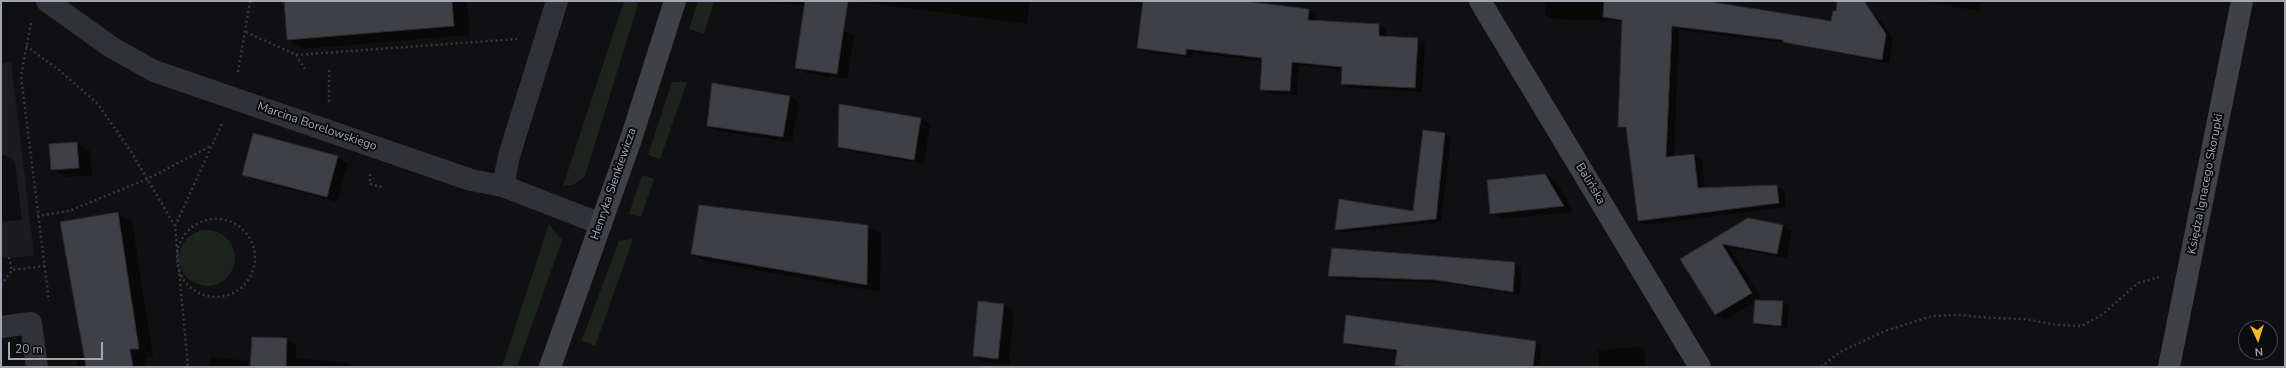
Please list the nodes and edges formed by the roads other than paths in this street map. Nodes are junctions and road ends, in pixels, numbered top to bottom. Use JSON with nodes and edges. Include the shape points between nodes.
{"nodes":[{"id":1,"x":47,"y":1,"type":"edge"},
{"id":2,"x":557,"y":1,"type":"edge"},
{"id":3,"x":675,"y":1,"type":"edge"},
{"id":4,"x":1480,"y":1,"type":"edge"},
{"id":5,"x":2242,"y":1,"type":"edge"},
{"id":6,"x":503,"y":186,"type":"junction"},
{"id":7,"x":601,"y":224,"type":"junction"},
{"id":8,"x":1,"y":327,"type":"edge"},
{"id":9,"x":37,"y":367,"type":"edge"},
{"id":10,"x":550,"y":367,"type":"edge"},
{"id":11,"x":1700,"y":367,"type":"edge"},
{"id":12,"x":2169,"y":367,"type":"edge"}],
"edges":[{"from":1,"to":6,"type":"street","name":"Marcina Borelowskiego","via":[[111,47],[154,71],[471,180]]},
{"from":2,"to":6,"type":"street","via":[[509,156]]},
{"from":3,"to":7,"type":"street","name":"Henryka Sienkiewicza"},
{"from":4,"to":11,"type":"street","name":"Balińska"},
{"from":5,"to":12,"type":"street","name":"Księdza Ignacego Skorupki"},
{"from":6,"to":7,"type":"street","name":"Marcina Borelowskiego"},
{"from":7,"to":10,"type":"street","name":"Henryka Sienkiewicza"},
{"from":8,"to":9,"type":"street","via":[[31,323]]}]}
